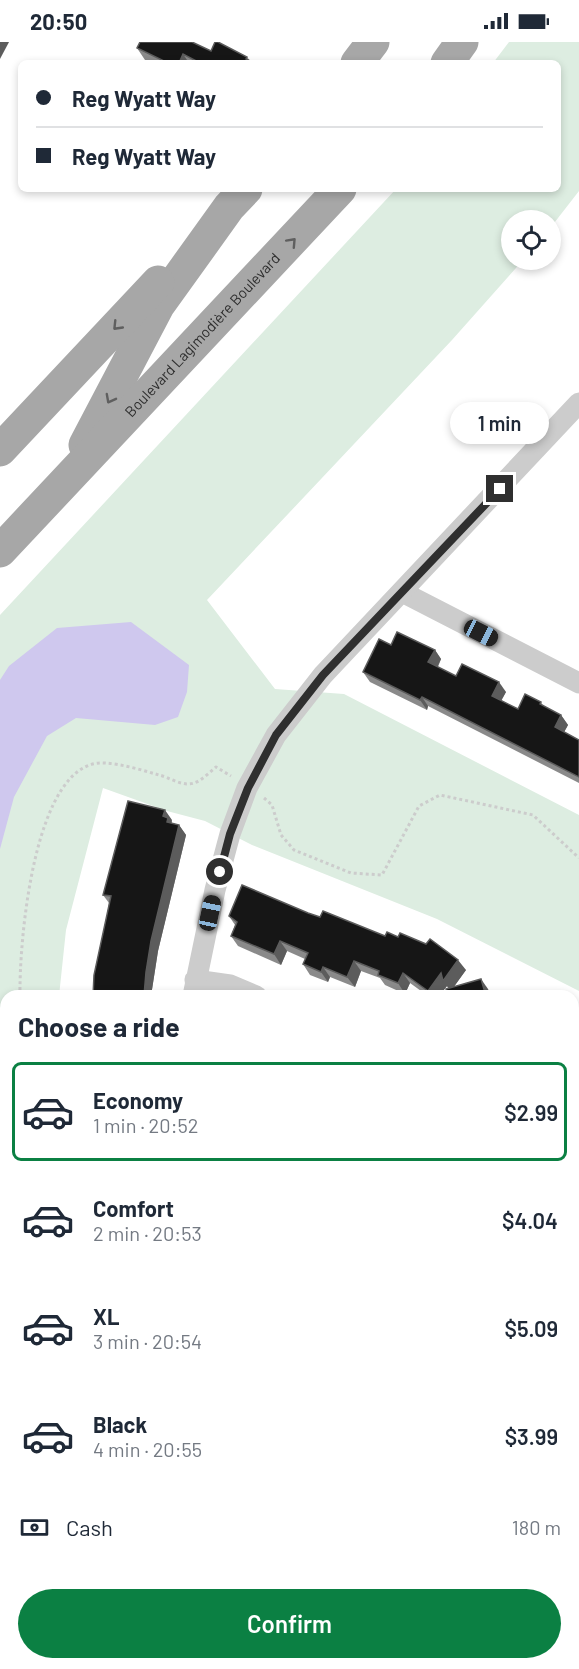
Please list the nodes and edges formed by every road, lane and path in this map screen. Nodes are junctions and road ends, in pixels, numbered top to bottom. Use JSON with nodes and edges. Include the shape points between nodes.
{"nodes":[{"id":1,"x":374,"y":42,"type":"edge"},
{"id":2,"x":462,"y":42,"type":"edge"},
{"id":3,"x":359,"y":60,"type":"edge"},
{"id":4,"x":449,"y":60,"type":"edge"},
{"id":5,"x":337,"y":192,"type":"edge"},
{"id":6,"x":238,"y":198,"type":"edge"},
{"id":7,"x":579,"y":403,"type":"edge"},
{"id":8,"x":0,"y":450,"type":"edge"},
{"id":9,"x":64,"y":483,"type":"junction"},
{"id":10,"x":0,"y":551,"type":"edge"},
{"id":11,"x":402,"y":592,"type":"junction"},
{"id":12,"x":579,"y":683,"type":"edge"},
{"id":13,"x":248,"y":787,"type":"junction"},
{"id":14,"x":579,"y":858,"type":"edge"},
{"id":15,"x":194,"y":988,"type":"edge"},
{"id":16,"x":20,"y":990,"type":"edge"},
{"id":17,"x":242,"y":990,"type":"edge"}],
"edges":[{"from":1,"to":3,"type":"main road"},
{"from":2,"to":4,"type":"main road"},
{"from":9,"to":5,"type":"main road","name":"Boulevard Lagimodière Boulevard","one_way":true},
{"from":6,"to":8,"type":"main road","one_way":true},
{"from":6,"to":9,"type":"main road","name":"Boulevard Lagimodière Boulevard","one_way":true,"via":[[158,306]]},
{"from":7,"to":11,"type":"street"},
{"from":9,"to":10,"type":"main road","name":"Boulevard Lagimodière Boulevard"},
{"from":11,"to":12,"type":"street"},
{"from":11,"to":13,"type":"street","via":[[323,675],[276,735]]},
{"from":13,"to":14,"type":"path","via":[[272,805],[281,835],[294,850],[351,873],[382,875],[419,806],[440,795],[533,815]]},
{"from":13,"to":15,"type":"street","via":[[230,834]]},
{"from":13,"to":16,"type":"path","via":[[216,767],[194,783],[104,763],[77,771],[64,783],[40,840],[28,887]]},
{"from":15,"to":17,"type":"street","via":[[230,985]]}]}
